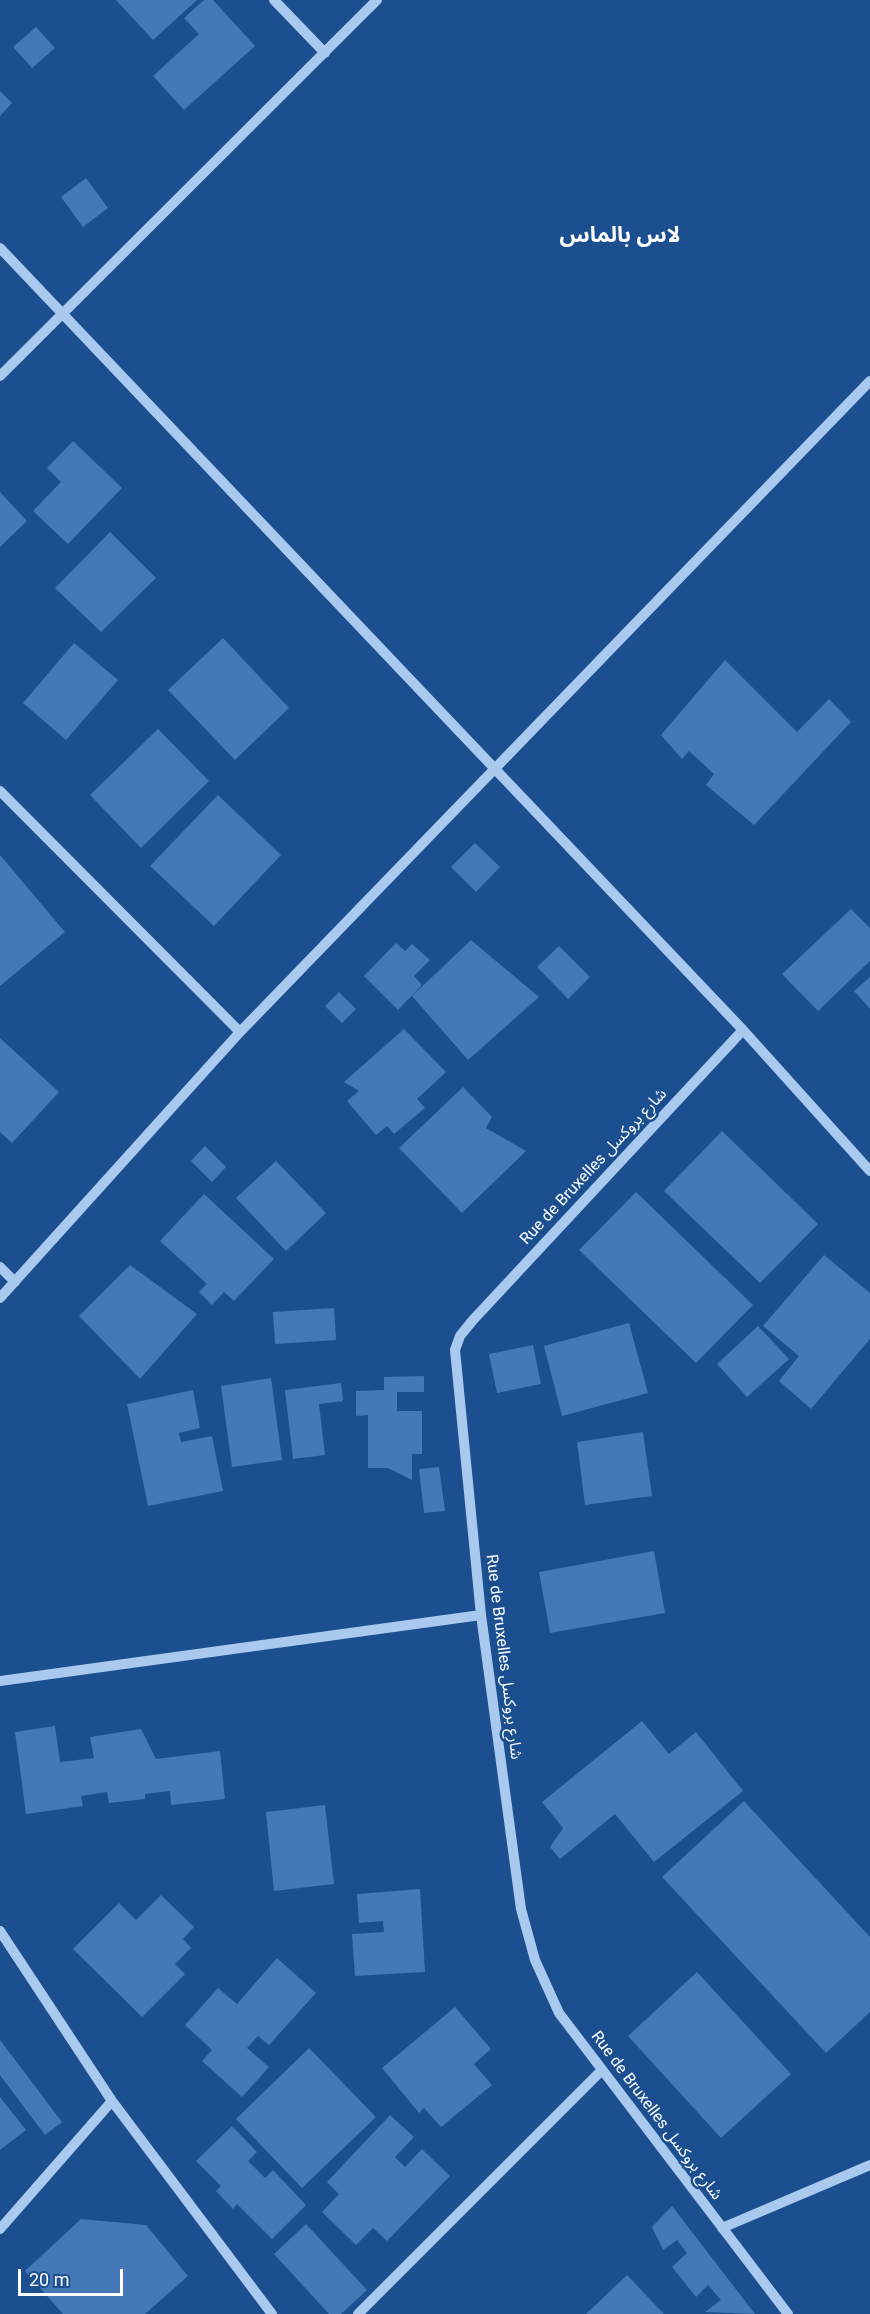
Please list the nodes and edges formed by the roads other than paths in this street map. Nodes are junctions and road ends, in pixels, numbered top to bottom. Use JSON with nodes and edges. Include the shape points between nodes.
{"nodes":[{"id":1,"x":273,"y":0,"type":"edge"},
{"id":2,"x":377,"y":0,"type":"edge"},
{"id":3,"x":325,"y":53,"type":"junction"},
{"id":4,"x":0,"y":248,"type":"edge"},
{"id":5,"x":62,"y":314,"type":"junction"},
{"id":6,"x":0,"y":375,"type":"edge"},
{"id":7,"x":870,"y":381,"type":"edge"},
{"id":8,"x":494,"y":768,"type":"junction"},
{"id":9,"x":0,"y":791,"type":"edge"},
{"id":10,"x":743,"y":1030,"type":"junction"},
{"id":11,"x":240,"y":1032,"type":"junction"},
{"id":12,"x":870,"y":1171,"type":"edge"},
{"id":13,"x":0,"y":1267,"type":"edge"},
{"id":14,"x":15,"y":1282,"type":"junction"},
{"id":15,"x":0,"y":1298,"type":"edge"},
{"id":16,"x":481,"y":1615,"type":"junction"},
{"id":17,"x":0,"y":1682,"type":"edge"},
{"id":18,"x":0,"y":1931,"type":"edge"},
{"id":19,"x":602,"y":2070,"type":"junction"},
{"id":20,"x":112,"y":2101,"type":"junction"},
{"id":21,"x":870,"y":2164,"type":"edge"},
{"id":22,"x":722,"y":2228,"type":"junction"},
{"id":23,"x":0,"y":2229,"type":"edge"},
{"id":24,"x":272,"y":2314,"type":"edge"},
{"id":25,"x":358,"y":2314,"type":"edge"},
{"id":26,"x":788,"y":2314,"type":"edge"}],
"edges":[{"from":1,"to":3,"type":"street"},
{"from":2,"to":3,"type":"street"},
{"from":3,"to":5,"type":"street"},
{"from":4,"to":5,"type":"street"},
{"from":5,"to":6,"type":"street"},
{"from":5,"to":8,"type":"street"},
{"from":7,"to":8,"type":"street"},
{"from":8,"to":10,"type":"street"},
{"from":8,"to":11,"type":"street"},
{"from":9,"to":11,"type":"street"},
{"from":10,"to":12,"type":"street"},
{"from":10,"to":16,"type":"street","name":"Rue de Bruxelles شارع بروكسل","via":[[460,1336],[455,1350]]},
{"from":11,"to":14,"type":"street"},
{"from":13,"to":14,"type":"street"},
{"from":14,"to":15,"type":"street"},
{"from":16,"to":17,"type":"street"},
{"from":16,"to":19,"type":"street","name":"Rue de Bruxelles شارع بروكسل","via":[[521,1910],[536,1960],[559,2013]]},
{"from":18,"to":20,"type":"street"},
{"from":19,"to":22,"type":"street","name":"Rue de Bruxelles شارع بروكسل"},
{"from":19,"to":25,"type":"street"},
{"from":20,"to":23,"type":"street"},
{"from":20,"to":24,"type":"street"},
{"from":21,"to":22,"type":"street"},
{"from":22,"to":26,"type":"street","name":"Rue de Bruxelles شارع بروكسل"}]}
